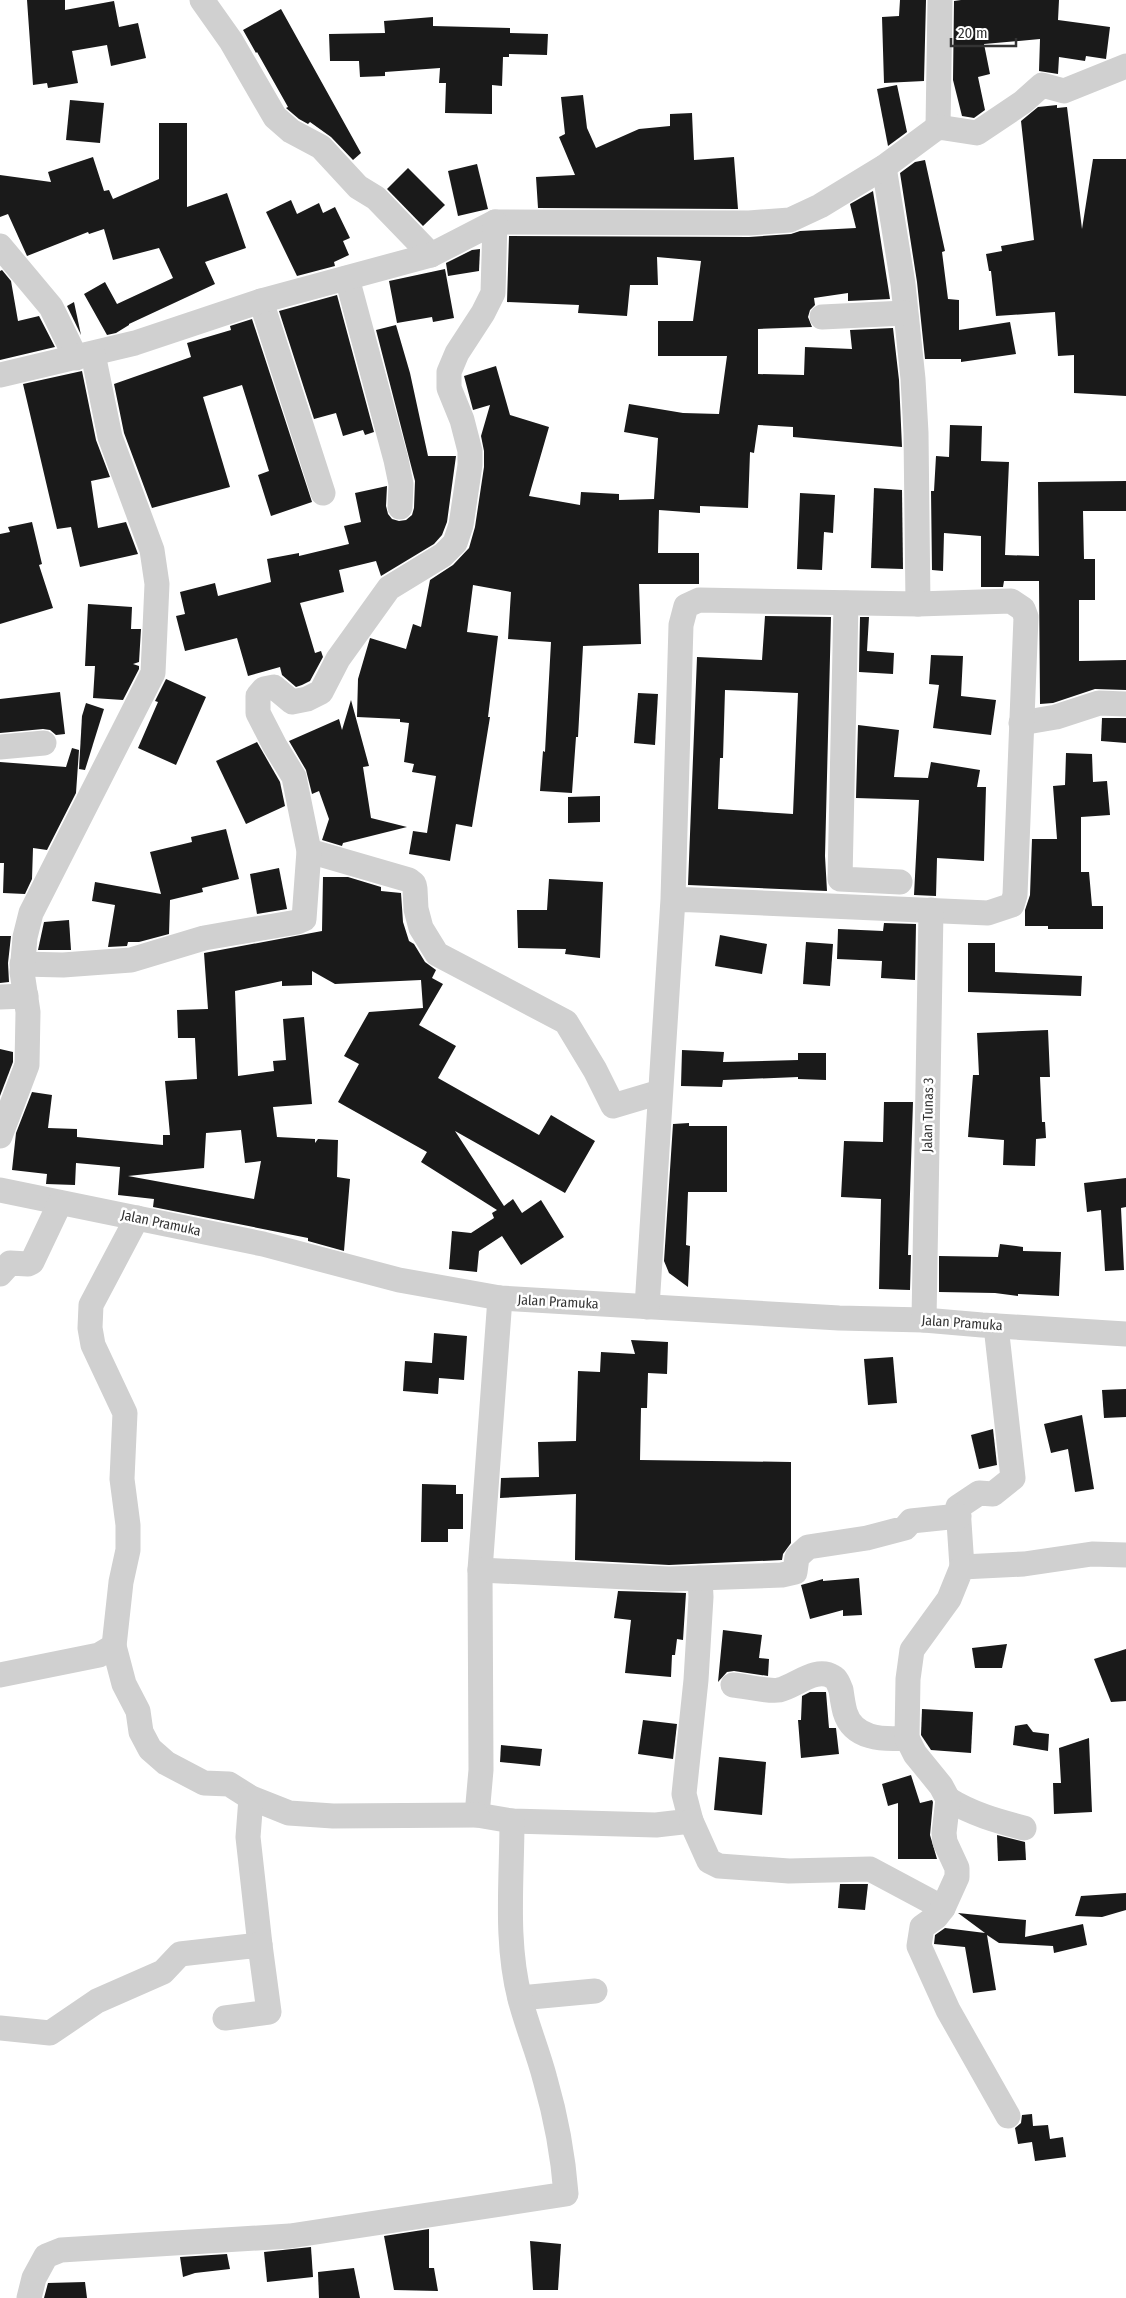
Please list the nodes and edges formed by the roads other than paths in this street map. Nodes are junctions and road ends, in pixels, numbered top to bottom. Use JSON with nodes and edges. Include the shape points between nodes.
{"nodes":[{"id":1,"x":202,"y":0,"type":"edge"},
{"id":2,"x":940,"y":0,"type":"edge"},
{"id":3,"x":1126,"y":66,"type":"edge"},
{"id":4,"x":938,"y":127,"type":"junction"},
{"id":5,"x":884,"y":167,"type":"junction"},
{"id":6,"x":495,"y":222,"type":"junction"},
{"id":7,"x":0,"y":246,"type":"edge"},
{"id":8,"x":431,"y":255,"type":"junction"},
{"id":9,"x":347,"y":278,"type":"junction"},
{"id":10,"x":261,"y":301,"type":"junction"},
{"id":11,"x":905,"y":313,"type":"junction"},
{"id":12,"x":822,"y":317,"type":"dead end"},
{"id":13,"x":85,"y":356,"type":"junction"},
{"id":14,"x":0,"y":375,"type":"edge"},
{"id":15,"x":323,"y":493,"type":"dead end"},
{"id":16,"x":400,"y":507,"type":"dead end"},
{"id":17,"x":846,"y":603,"type":"junction"},
{"id":18,"x":918,"y":604,"type":"junction"},
{"id":19,"x":1126,"y":704,"type":"edge"},
{"id":20,"x":1022,"y":724,"type":"junction"},
{"id":21,"x":44,"y":743,"type":"dead end"},
{"id":22,"x":0,"y":747,"type":"edge"},
{"id":23,"x":309,"y":851,"type":"junction"},
{"id":24,"x":900,"y":882,"type":"dead end"},
{"id":25,"x":673,"y":899,"type":"junction"},
{"id":26,"x":931,"y":910,"type":"junction"},
{"id":27,"x":22,"y":964,"type":"junction"},
{"id":28,"x":26,"y":996,"type":"junction"},
{"id":29,"x":0,"y":997,"type":"edge"},
{"id":30,"x":660,"y":1092,"type":"junction"},
{"id":31,"x":0,"y":1136,"type":"edge"},
{"id":32,"x":0,"y":1190,"type":"edge"},
{"id":33,"x":60,"y":1202,"type":"junction"},
{"id":34,"x":137,"y":1218,"type":"junction"},
{"id":35,"x":0,"y":1274,"type":"edge"},
{"id":36,"x":500,"y":1298,"type":"junction"},
{"id":37,"x":647,"y":1307,"type":"junction"},
{"id":38,"x":924,"y":1320,"type":"junction"},
{"id":39,"x":996,"y":1326,"type":"junction"},
{"id":40,"x":1126,"y":1334,"type":"edge"},
{"id":41,"x":959,"y":1516,"type":"junction"},
{"id":42,"x":1126,"y":1556,"type":"edge"},
{"id":43,"x":962,"y":1567,"type":"junction"},
{"id":44,"x":480,"y":1570,"type":"junction"},
{"id":45,"x":700,"y":1578,"type":"junction"},
{"id":46,"x":114,"y":1646,"type":"junction"},
{"id":47,"x":0,"y":1675,"type":"edge"},
{"id":48,"x":733,"y":1686,"type":"dead end"},
{"id":49,"x":906,"y":1738,"type":"junction"},
{"id":50,"x":251,"y":1798,"type":"junction"},
{"id":51,"x":948,"y":1799,"type":"junction"},
{"id":52,"x":477,"y":1815,"type":"junction"},
{"id":53,"x":512,"y":1821,"type":"junction"},
{"id":54,"x":691,"y":1821,"type":"junction"},
{"id":55,"x":1024,"y":1828,"type":"dead end"},
{"id":56,"x":943,"y":1908,"type":"junction"},
{"id":57,"x":260,"y":1945,"type":"junction"},
{"id":58,"x":595,"y":1991,"type":"dead end"},
{"id":59,"x":520,"y":1998,"type":"junction"},
{"id":60,"x":225,"y":2018,"type":"dead end"},
{"id":61,"x":0,"y":2028,"type":"edge"},
{"id":62,"x":1008,"y":2116,"type":"dead end"},
{"id":63,"x":29,"y":2298,"type":"edge"}],
"edges":[{"from":1,"to":8,"type":"street","via":[[231,41],[275,117],[291,131],[321,147],[358,187],[376,198]]},
{"from":2,"to":4,"type":"street"},
{"from":3,"to":4,"type":"street","via":[[1064,91],[1042,85],[977,133]]},
{"from":4,"to":5,"type":"street"},
{"from":5,"to":6,"type":"street","via":[[790,220],[749,223]]},
{"from":5,"to":11,"type":"street"},
{"from":6,"to":8,"type":"street"},
{"from":6,"to":23,"type":"street","via":[[492,293],[449,372],[448,388],[462,420],[470,451],[461,525],[455,542],[444,555],[390,588],[338,659],[322,692],[292,702],[274,687],[264,689],[258,696],[258,713],[294,777]]},
{"from":7,"to":13,"type":"street"},
{"from":8,"to":9,"type":"street"},
{"from":9,"to":10,"type":"street"},
{"from":9,"to":16,"type":"street","via":[[396,460]]},
{"from":10,"to":13,"type":"street","via":[[135,343]]},
{"from":10,"to":15,"type":"street"},
{"from":11,"to":12,"type":"street"},
{"from":11,"to":18,"type":"street","via":[[916,433]]},
{"from":13,"to":14,"type":"street"},
{"from":13,"to":27,"type":"street","via":[[110,437],[152,550],[157,584],[154,672],[31,913],[24,937]]},
{"from":17,"to":18,"type":"street"},
{"from":17,"to":24,"type":"street","via":[[840,879]]},
{"from":17,"to":25,"type":"street","via":[[699,600],[686,606],[681,625]]},
{"from":18,"to":20,"type":"street","via":[[1011,601],[1023,609],[1026,617]]},
{"from":19,"to":20,"type":"street","via":[[1099,703]]},
{"from":20,"to":26,"type":"street","via":[[1012,905],[988,913]]},
{"from":21,"to":22,"type":"street"},
{"from":23,"to":27,"type":"street","via":[[304,919],[297,922],[204,938],[131,960],[63,965]]},
{"from":23,"to":30,"type":"street","via":[[414,884],[421,928],[437,954],[566,1022],[613,1106]]},
{"from":25,"to":26,"type":"street"},
{"from":25,"to":30,"type":"street"},
{"from":26,"to":38,"type":"street","name":"Jalan Tunas 3"},
{"from":27,"to":28,"type":"street"},
{"from":28,"to":29,"type":"street"},
{"from":28,"to":31,"type":"street","via":[[27,1065]]},
{"from":30,"to":37,"type":"street"},
{"from":32,"to":33,"type":"street","name":"Jalan Pramuka"},
{"from":33,"to":34,"type":"street","name":"Jalan Pramuka"},
{"from":33,"to":35,"type":"street","via":[[32,1262],[10,1263]]},
{"from":34,"to":36,"type":"street","name":"Jalan Pramuka","via":[[263,1244],[399,1280]]},
{"from":34,"to":46,"type":"street","via":[[91,1305],[90,1320],[93,1345],[125,1412],[122,1479],[128,1550]]},
{"from":36,"to":37,"type":"street","name":"Jalan Pramuka"},
{"from":36,"to":44,"type":"street"},
{"from":37,"to":38,"type":"street","name":"Jalan Pramuka"},
{"from":38,"to":39,"type":"street","name":"Jalan Pramuka"},
{"from":39,"to":40,"type":"street","name":"Jalan Pramuka"},
{"from":39,"to":41,"type":"street","via":[[1012,1478],[993,1494],[980,1493],[958,1507]]},
{"from":41,"to":43,"type":"street"},
{"from":41,"to":45,"type":"street","via":[[911,1521],[905,1528],[867,1538],[808,1547],[797,1557],[795,1572],[791,1574]]},
{"from":42,"to":43,"type":"street","via":[[1092,1554],[1024,1564]]},
{"from":43,"to":49,"type":"street","via":[[948,1599],[912,1650]]},
{"from":44,"to":45,"type":"street"},
{"from":44,"to":52,"type":"street","via":[[481,1770]]},
{"from":45,"to":54,"type":"street","via":[[696,1680],[684,1794]]},
{"from":46,"to":47,"type":"street","via":[[99,1655]]},
{"from":46,"to":50,"type":"street","via":[[124,1684],[138,1710],[141,1732],[150,1749],[166,1763],[204,1783],[229,1784]]},
{"from":48,"to":49,"type":"street","via":[[777,1690],[809,1676],[825,1674],[835,1677],[852,1727],[886,1740]]},
{"from":49,"to":51,"type":"street"},
{"from":50,"to":52,"type":"street","via":[[289,1813],[332,1816]]},
{"from":50,"to":57,"type":"street","via":[[248,1837]]},
{"from":51,"to":55,"type":"street","via":[[987,1819]]},
{"from":51,"to":56,"type":"street","via":[[945,1842],[957,1868],[957,1877]]},
{"from":52,"to":53,"type":"street"},
{"from":53,"to":54,"type":"street","via":[[656,1825]]},
{"from":53,"to":59,"type":"street","via":[[509,1930]]},
{"from":54,"to":56,"type":"street","via":[[709,1861],[719,1866],[789,1871],[870,1869]]},
{"from":56,"to":62,"type":"street","via":[[922,1927],[919,1946],[948,2010]]},
{"from":57,"to":60,"type":"street","via":[[268,2012]]},
{"from":57,"to":61,"type":"street","via":[[180,1954],[162,1972],[97,2001],[50,2033]]},
{"from":58,"to":59,"type":"street"},
{"from":59,"to":63,"type":"street","via":[[552,2107],[563,2155],[566,2194],[290,2236],[61,2250],[46,2256],[34,2278]]}]}
